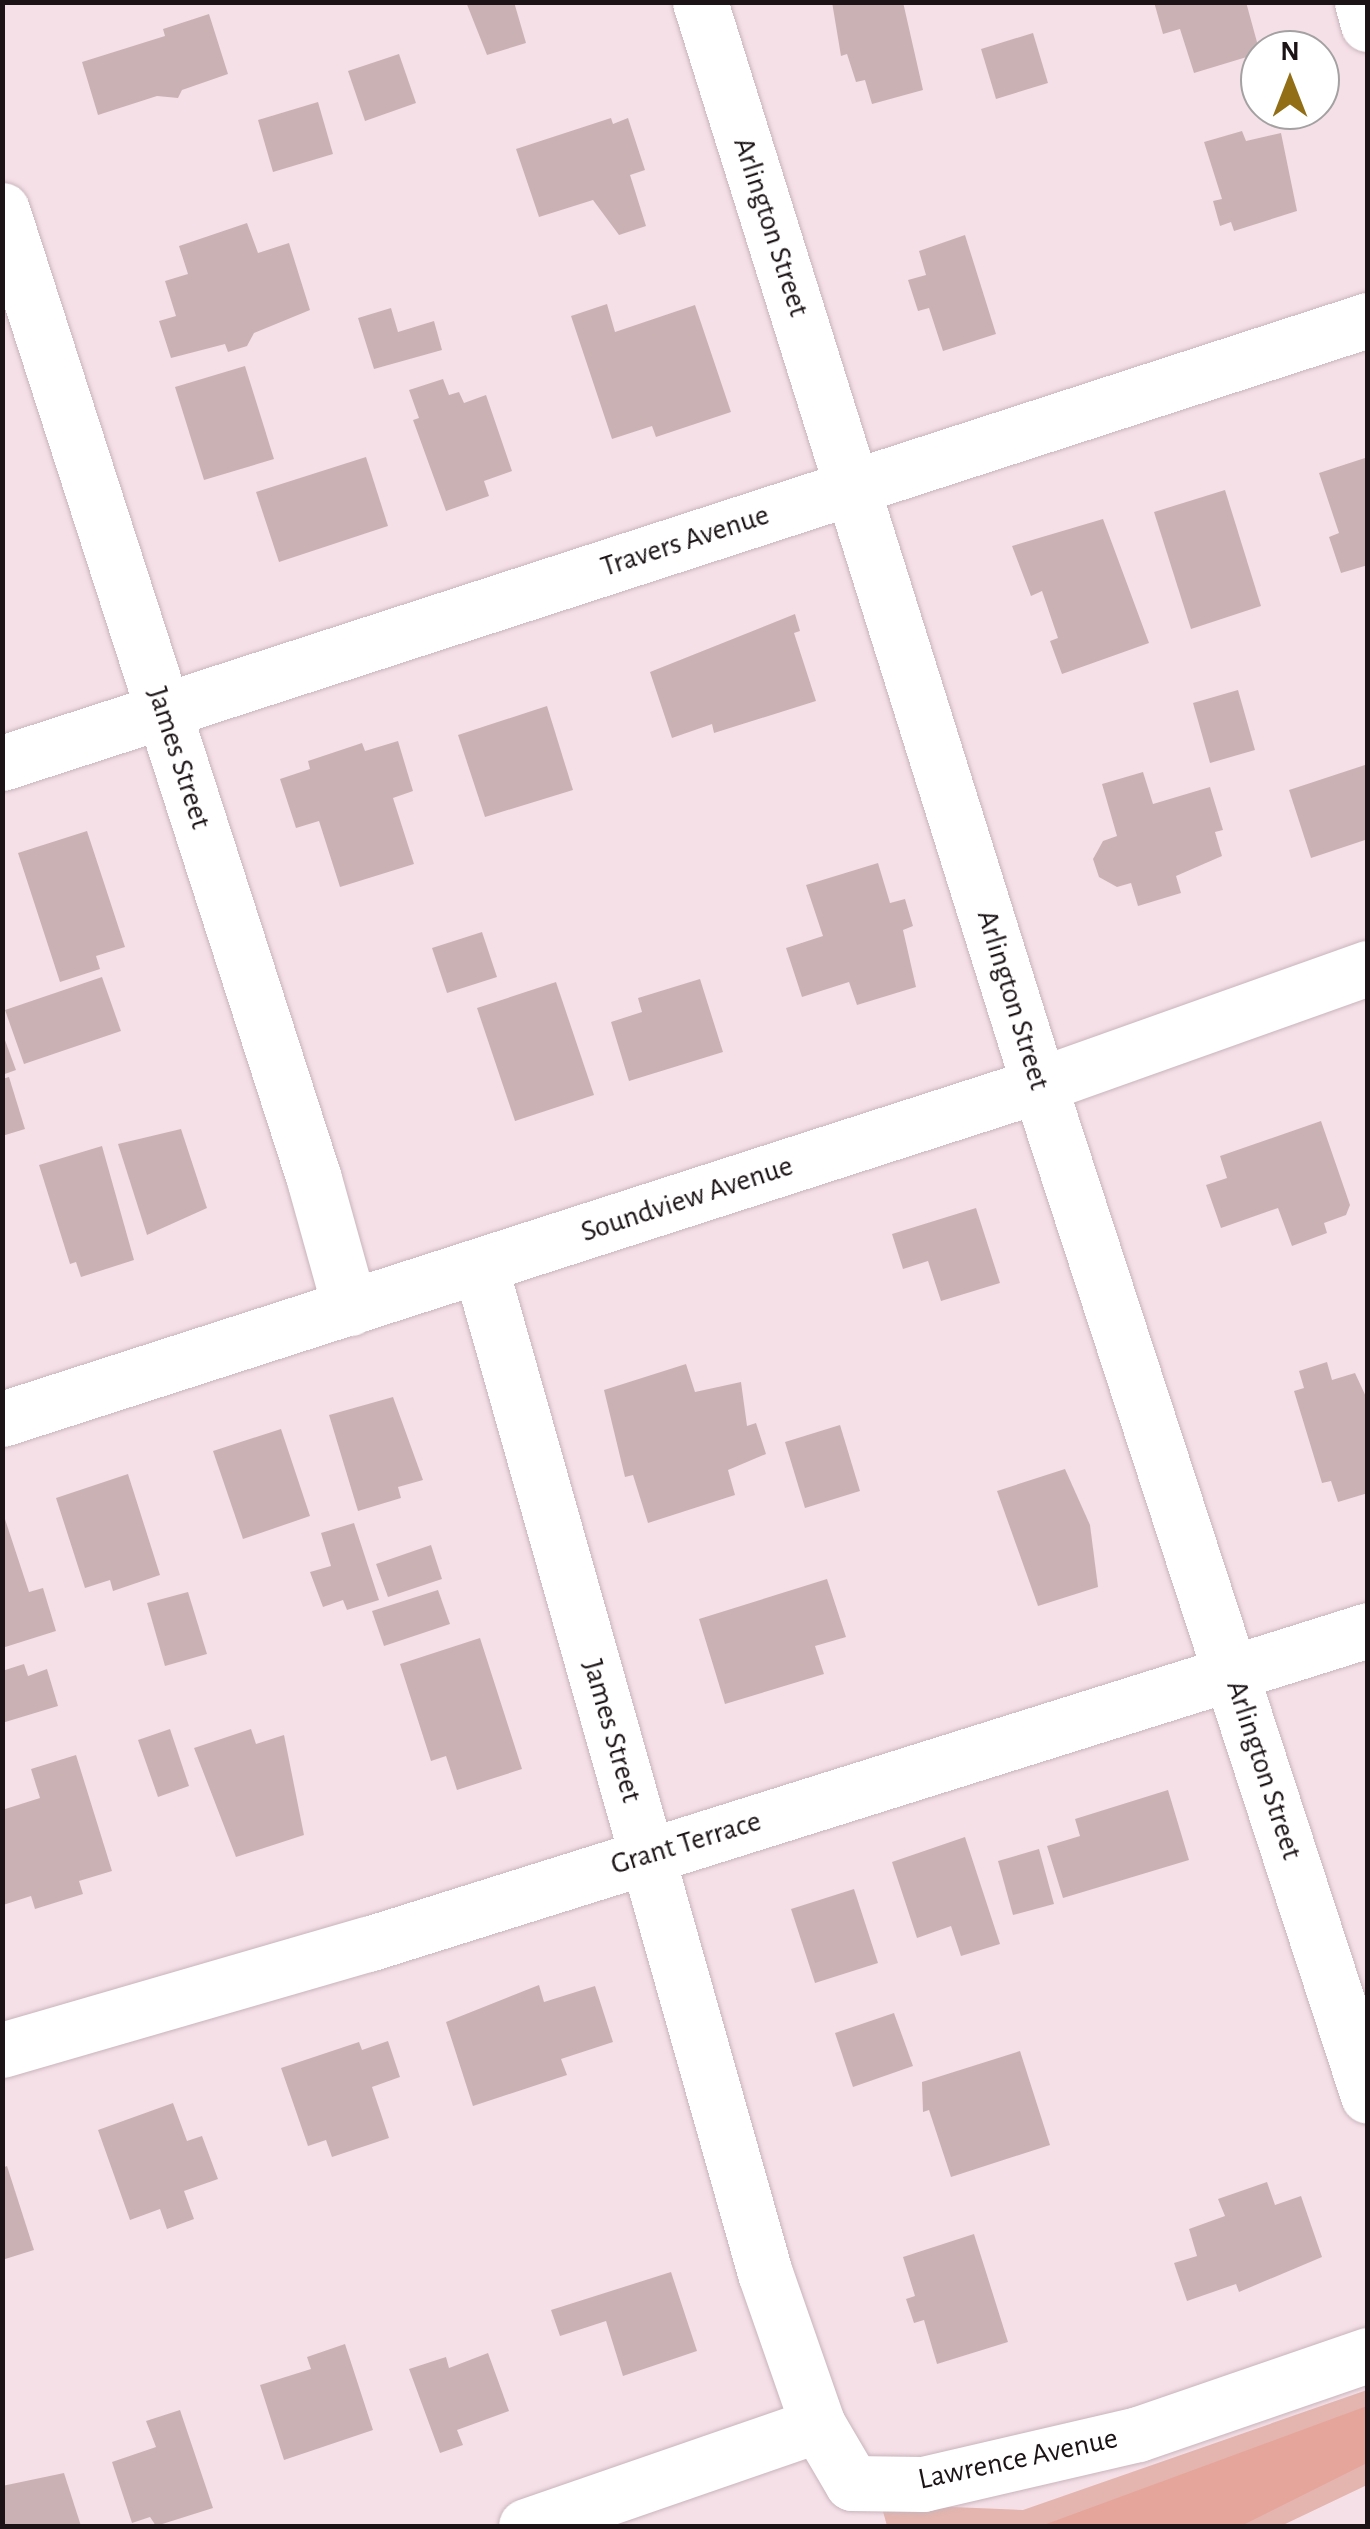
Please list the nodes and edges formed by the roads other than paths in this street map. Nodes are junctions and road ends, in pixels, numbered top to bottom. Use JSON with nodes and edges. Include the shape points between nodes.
{"nodes":[{"id":1,"x":700,"y":2,"type":"edge"},
{"id":2,"x":1362,"y":2,"type":"edge"},
{"id":3,"x":1368,"y":24,"type":"edge"},
{"id":4,"x":2,"y":210,"type":"edge"},
{"id":5,"x":1368,"y":320,"type":"edge"},
{"id":6,"x":853,"y":486,"type":"junction"},
{"id":7,"x":163,"y":711,"type":"junction"},
{"id":8,"x":2,"y":763,"type":"edge"},
{"id":9,"x":1368,"y":968,"type":"edge"},
{"id":10,"x":1039,"y":1085,"type":"junction"},
{"id":11,"x":480,"y":1266,"type":"junction"},
{"id":12,"x":350,"y":1308,"type":"junction"},
{"id":13,"x":2,"y":1419,"type":"edge"},
{"id":14,"x":1368,"y":1630,"type":"edge"},
{"id":15,"x":1233,"y":1673,"type":"junction"},
{"id":16,"x":647,"y":1854,"type":"junction"},
{"id":17,"x":2,"y":2050,"type":"edge"},
{"id":18,"x":1368,"y":2096,"type":"edge"},
{"id":19,"x":1368,"y":2355,"type":"edge"},
{"id":20,"x":818,"y":2425,"type":"junction"},
{"id":21,"x":867,"y":2505,"type":"edge"},
{"id":22,"x":526,"y":2526,"type":"edge"}],
"edges":[{"from":1,"to":6,"type":"street","name":"Arlington Street"},
{"from":2,"to":3,"type":"street"},
{"from":4,"to":7,"type":"street","name":"James Street"},
{"from":5,"to":6,"type":"street","name":"Travers Avenue"},
{"from":6,"to":7,"type":"street","name":"Travers Avenue"},
{"from":6,"to":10,"type":"street","name":"Arlington Street"},
{"from":7,"to":8,"type":"street","name":"Travers Avenue"},
{"from":7,"to":12,"type":"street","name":"James Street"},
{"from":9,"to":10,"type":"street","name":"Soundview Avenue"},
{"from":10,"to":11,"type":"street","name":"Soundview Avenue"},
{"from":10,"to":15,"type":"street","name":"Arlington Street"},
{"from":11,"to":12,"type":"street","name":"Soundview Avenue"},
{"from":11,"to":16,"type":"street","name":"James Street"},
{"from":12,"to":13,"type":"street","name":"Soundview Avenue"},
{"from":14,"to":15,"type":"street","name":"Grant Terrace"},
{"from":15,"to":16,"type":"street","name":"Grant Terrace"},
{"from":15,"to":18,"type":"street","name":"Arlington Street"},
{"from":16,"to":17,"type":"street","name":"Grant Terrace"},
{"from":16,"to":20,"type":"street","name":"James Street","via":[[765,2273]]},
{"from":19,"to":21,"type":"street","name":"Lawrence Avenue","via":[[1138,2434],[923,2484]]},
{"from":20,"to":21,"type":"street","name":"Lawrence Avenue"},
{"from":20,"to":22,"type":"street"}]}
